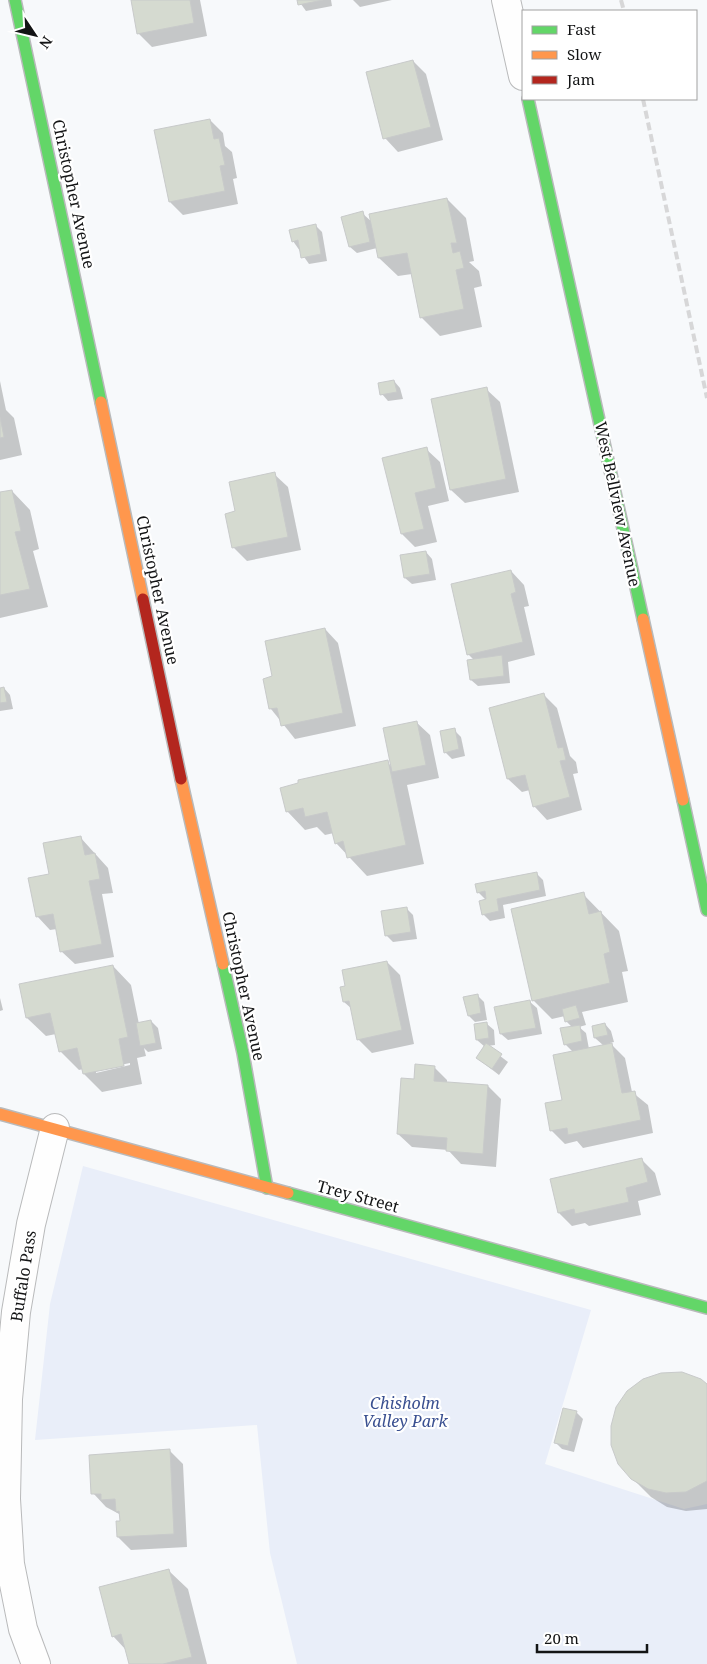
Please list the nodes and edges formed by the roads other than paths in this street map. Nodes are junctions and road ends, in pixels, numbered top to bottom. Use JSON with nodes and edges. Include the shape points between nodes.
{"nodes":[{"id":1,"x":15,"y":0,"type":"edge"},
{"id":2,"x":506,"y":0,"type":"edge"},
{"id":3,"x":522,"y":72,"type":"edge"},
{"id":4,"x":528,"y":100,"type":"edge"},
{"id":5,"x":707,"y":910,"type":"edge"},
{"id":6,"x":0,"y":1114,"type":"edge"},
{"id":7,"x":55,"y":1128,"type":"junction"},
{"id":8,"x":267,"y":1188,"type":"junction"},
{"id":9,"x":707,"y":1308,"type":"edge"},
{"id":10,"x":4,"y":1398,"type":"edge"},
{"id":11,"x":36,"y":1664,"type":"edge"}],
"edges":[{"from":1,"to":8,"type":"street","name":"Christopher Avenue","via":[[242,1053]]},
{"from":2,"to":3,"type":"street"},
{"from":4,"to":5,"type":"street","name":"West Bellview Avenue"},
{"from":6,"to":7,"type":"street","name":"Trey Street"},
{"from":7,"to":8,"type":"street","name":"Trey Street"},
{"from":7,"to":10,"type":"street","name":"Buffalo Pass","via":[[31,1224]]},
{"from":8,"to":9,"type":"street","name":"Trey Street"},
{"from":10,"to":11,"type":"street","name":"Buffalo Pass","via":[[10,1564],[23,1628]]}]}
